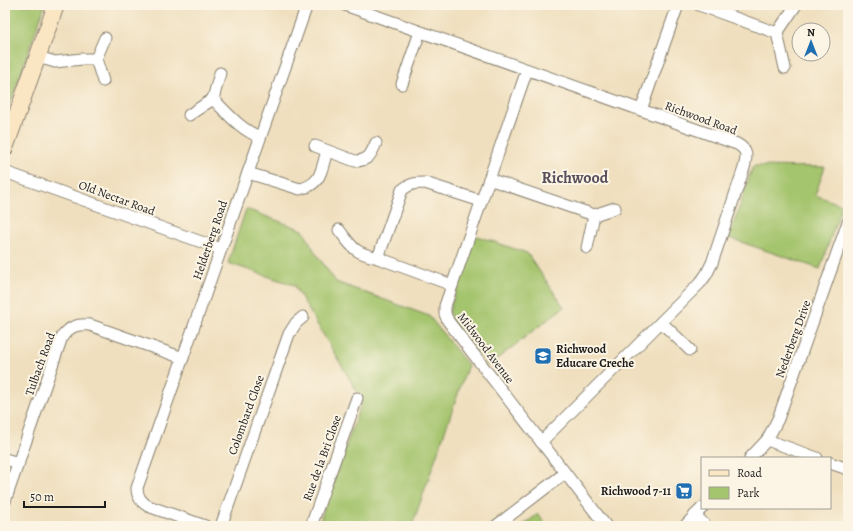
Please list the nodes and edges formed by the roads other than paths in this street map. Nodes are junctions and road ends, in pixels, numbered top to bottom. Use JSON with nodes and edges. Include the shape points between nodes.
{"nodes":[{"id":1,"x":56,"y":5,"type":"edge"},
{"id":2,"x":307,"y":5,"type":"edge"},
{"id":3,"x":346,"y":5,"type":"edge"},
{"id":4,"x":678,"y":5,"type":"edge"},
{"id":5,"x":699,"y":5,"type":"edge"},
{"id":6,"x":796,"y":5,"type":"edge"},
{"id":7,"x":420,"y":32,"type":"junction"},
{"id":8,"x":777,"y":33,"type":"junction"},
{"id":9,"x":105,"y":38,"type":"dead end"},
{"id":10,"x":38,"y":57,"type":"junction"},
{"id":11,"x":96,"y":59,"type":"junction"},
{"id":12,"x":785,"y":68,"type":"dead end"},
{"id":13,"x":527,"y":70,"type":"junction"},
{"id":14,"x":220,"y":73,"type":"dead end"},
{"id":15,"x":103,"y":81,"type":"dead end"},
{"id":16,"x":402,"y":84,"type":"dead end"},
{"id":17,"x":213,"y":99,"type":"junction"},
{"id":18,"x":641,"y":110,"type":"junction"},
{"id":19,"x":188,"y":114,"type":"dead end"},
{"id":20,"x":260,"y":137,"type":"junction"},
{"id":21,"x":376,"y":144,"type":"dead end"},
{"id":22,"x":314,"y":146,"type":"dead end"},
{"id":23,"x":5,"y":148,"type":"edge"},
{"id":24,"x":327,"y":151,"type":"junction"},
{"id":25,"x":5,"y":172,"type":"edge"},
{"id":26,"x":248,"y":173,"type":"junction"},
{"id":27,"x":489,"y":179,"type":"junction"},
{"id":28,"x":481,"y":201,"type":"junction"},
{"id":29,"x":615,"y":208,"type":"dead end"},
{"id":30,"x":594,"y":215,"type":"junction"},
{"id":31,"x":848,"y":222,"type":"edge"},
{"id":32,"x":338,"y":230,"type":"dead end"},
{"id":33,"x":587,"y":248,"type":"dead end"},
{"id":34,"x":221,"y":249,"type":"junction"},
{"id":35,"x":378,"y":258,"type":"junction"},
{"id":36,"x":452,"y":285,"type":"junction"},
{"id":37,"x":303,"y":317,"type":"dead end"},
{"id":38,"x":661,"y":322,"type":"junction"},
{"id":39,"x":690,"y":350,"type":"dead end"},
{"id":40,"x":182,"y":358,"type":"junction"},
{"id":41,"x":356,"y":398,"type":"dead end"},
{"id":42,"x":767,"y":440,"type":"junction"},
{"id":43,"x":541,"y":442,"type":"junction"},
{"id":44,"x":751,"y":457,"type":"edge"},
{"id":45,"x":814,"y":457,"type":"edge"},
{"id":46,"x":5,"y":459,"type":"edge"},
{"id":47,"x":18,"y":463,"type":"junction"},
{"id":48,"x":831,"y":463,"type":"edge"},
{"id":49,"x":848,"y":469,"type":"edge"},
{"id":50,"x":565,"y":473,"type":"junction"},
{"id":51,"x":5,"y":501,"type":"edge"},
{"id":52,"x":699,"y":512,"type":"edge"},
{"id":53,"x":204,"y":526,"type":"edge"},
{"id":54,"x":221,"y":526,"type":"edge"},
{"id":55,"x":311,"y":526,"type":"edge"},
{"id":56,"x":496,"y":526,"type":"edge"},
{"id":57,"x":606,"y":526,"type":"edge"},
{"id":58,"x":685,"y":526,"type":"edge"},
{"id":59,"x":706,"y":526,"type":"edge"}],
"edges":[{"from":1,"to":10,"type":"street"},
{"from":2,"to":20,"type":"street","name":"Helderberg Road"},
{"from":3,"to":7,"type":"street","name":"Richwood Road"},
{"from":4,"to":18,"type":"street"},
{"from":5,"to":8,"type":"street"},
{"from":6,"to":8,"type":"street"},
{"from":7,"to":13,"type":"street","name":"Richwood Road"},
{"from":7,"to":16,"type":"street"},
{"from":8,"to":12,"type":"street"},
{"from":9,"to":11,"type":"street"},
{"from":10,"to":11,"type":"street","via":[[55,62]]},
{"from":10,"to":23,"type":"street"},
{"from":11,"to":15,"type":"street"},
{"from":13,"to":18,"type":"street","name":"Richwood Road"},
{"from":13,"to":27,"type":"street","name":"Midwood Avenue"},
{"from":14,"to":17,"type":"street"},
{"from":17,"to":19,"type":"street"},
{"from":17,"to":20,"type":"street","via":[[242,127]]},
{"from":18,"to":38,"type":"street","name":"Richwood Road","via":[[737,144],[747,157],[709,269],[700,283]]},
{"from":20,"to":26,"type":"street","name":"Helderberg Road"},
{"from":21,"to":24,"type":"street","via":[[371,155],[362,161]]},
{"from":22,"to":24,"type":"street"},
{"from":24,"to":26,"type":"street","via":[[315,183],[300,189]]},
{"from":25,"to":34,"type":"street","name":"Old Nectar Road"},
{"from":26,"to":34,"type":"street","name":"Helderberg Road"},
{"from":27,"to":28,"type":"street","name":"Midwood Avenue"},
{"from":27,"to":30,"type":"street"},
{"from":28,"to":35,"type":"street","via":[[433,185],[416,183],[407,186],[402,190]]},
{"from":28,"to":36,"type":"street","name":"Midwood Avenue"},
{"from":29,"to":30,"type":"street"},
{"from":30,"to":33,"type":"street"},
{"from":31,"to":42,"type":"street","name":"Nederberg Drive","via":[[778,418]]},
{"from":32,"to":35,"type":"street","via":[[355,250]]},
{"from":34,"to":40,"type":"street","name":"Helderberg Road"},
{"from":35,"to":36,"type":"street"},
{"from":36,"to":43,"type":"street","name":"Midwood Avenue","via":[[445,306],[448,321]]},
{"from":37,"to":54,"type":"street","name":"Colombard Close","via":[[289,334]]},
{"from":38,"to":39,"type":"street"},
{"from":38,"to":43,"type":"street","name":"Richwood Road"},
{"from":40,"to":47,"type":"street","name":"Tulbach Road","via":[[90,325],[80,324],[70,328],[62,336]]},
{"from":40,"to":53,"type":"street","name":"Helderberg Road","via":[[138,484],[138,492],[144,504]]},
{"from":41,"to":55,"type":"street","name":"Rue de la Bri Close"},
{"from":42,"to":44,"type":"street","name":"Nederberg Drive"},
{"from":42,"to":45,"type":"street"},
{"from":43,"to":50,"type":"street","name":"Midwood Avenue"},
{"from":46,"to":47,"type":"street"},
{"from":47,"to":51,"type":"street","name":"Tulbach Road"},
{"from":48,"to":49,"type":"street"},
{"from":50,"to":56,"type":"street"},
{"from":50,"to":57,"type":"street","name":"Midwood Avenue"},
{"from":52,"to":58,"type":"street"},
{"from":52,"to":59,"type":"street"}]}
